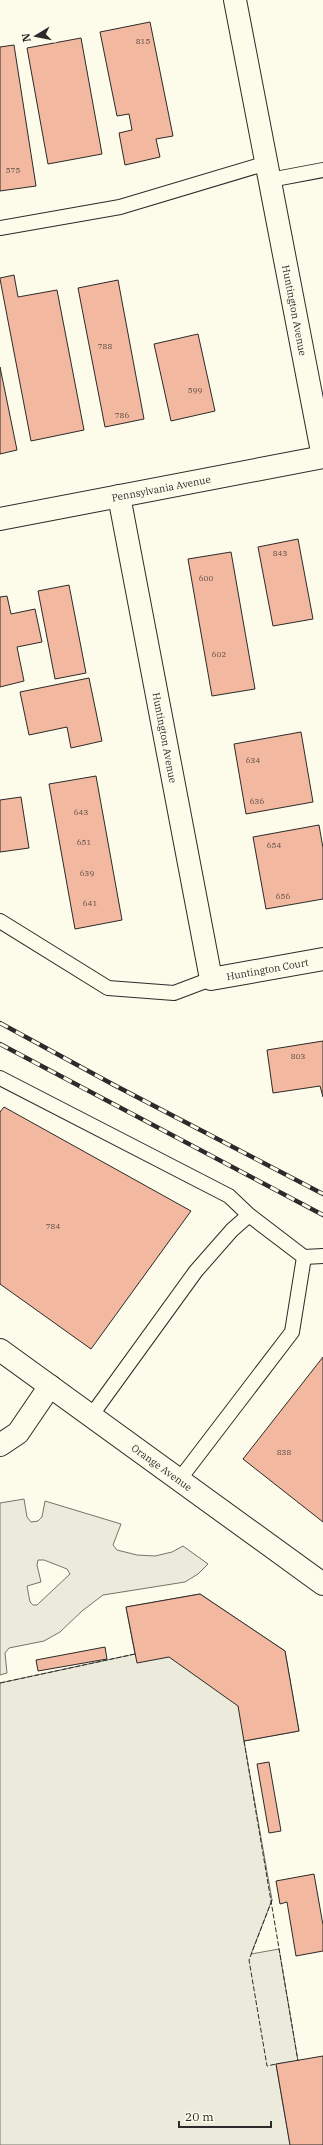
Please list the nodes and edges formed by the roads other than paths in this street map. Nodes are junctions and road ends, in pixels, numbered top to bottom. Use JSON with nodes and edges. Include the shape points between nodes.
{"nodes":[{"id":1,"x":235,"y":0,"type":"edge"},
{"id":2,"x":323,"y":170,"type":"edge"},
{"id":3,"x":268,"y":172,"type":"junction"},
{"id":4,"x":0,"y":228,"type":"edge"},
{"id":5,"x":323,"y":457,"type":"edge"},
{"id":6,"x":119,"y":496,"type":"junction"},
{"id":7,"x":0,"y":518,"type":"edge"},
{"id":8,"x":0,"y":921,"type":"edge"},
{"id":9,"x":323,"y":959,"type":"edge"},
{"id":10,"x":211,"y":979,"type":"junction"},
{"id":11,"x":0,"y":1078,"type":"edge"},
{"id":12,"x":250,"y":1215,"type":"junction"},
{"id":13,"x":323,"y":1256,"type":"edge"},
{"id":14,"x":304,"y":1257,"type":"junction"},
{"id":15,"x":0,"y":1350,"type":"edge"},
{"id":16,"x":50,"y":1386,"type":"junction"},
{"id":17,"x":91,"y":1416,"type":"junction"},
{"id":18,"x":0,"y":1445,"type":"edge"},
{"id":19,"x":179,"y":1480,"type":"junction"},
{"id":20,"x":323,"y":1584,"type":"edge"}],
"edges":[{"from":1,"to":3,"type":"street","name":"Huntington Avenue"},
{"from":2,"to":3,"type":"lane"},
{"from":3,"to":4,"type":"lane","via":[[120,207]]},
{"from":3,"to":5,"type":"street","name":"Huntington Avenue"},
{"from":5,"to":6,"type":"street","name":"Pennsylvania Avenue"},
{"from":6,"to":7,"type":"street","name":"Pennsylvania Avenue"},
{"from":6,"to":10,"type":"street","name":"Huntington Avenue"},
{"from":8,"to":10,"type":"lane","via":[[108,988],[174,993]]},
{"from":9,"to":10,"type":"street","name":"Huntington Court"},
{"from":11,"to":12,"type":"lane","via":[[229,1196]]},
{"from":12,"to":14,"type":"lane"},
{"from":12,"to":17,"type":"lane","via":[[232,1230],[196,1271]]},
{"from":13,"to":14,"type":"lane"},
{"from":14,"to":19,"type":"lane","via":[[292,1332]]},
{"from":15,"to":16,"type":"street","name":"Orange Avenue"},
{"from":16,"to":17,"type":"street","name":"Orange Avenue"},
{"from":16,"to":18,"type":"street","via":[[18,1433]]},
{"from":17,"to":19,"type":"street","name":"Orange Avenue"},
{"from":19,"to":20,"type":"street","name":"Orange Avenue"}]}
